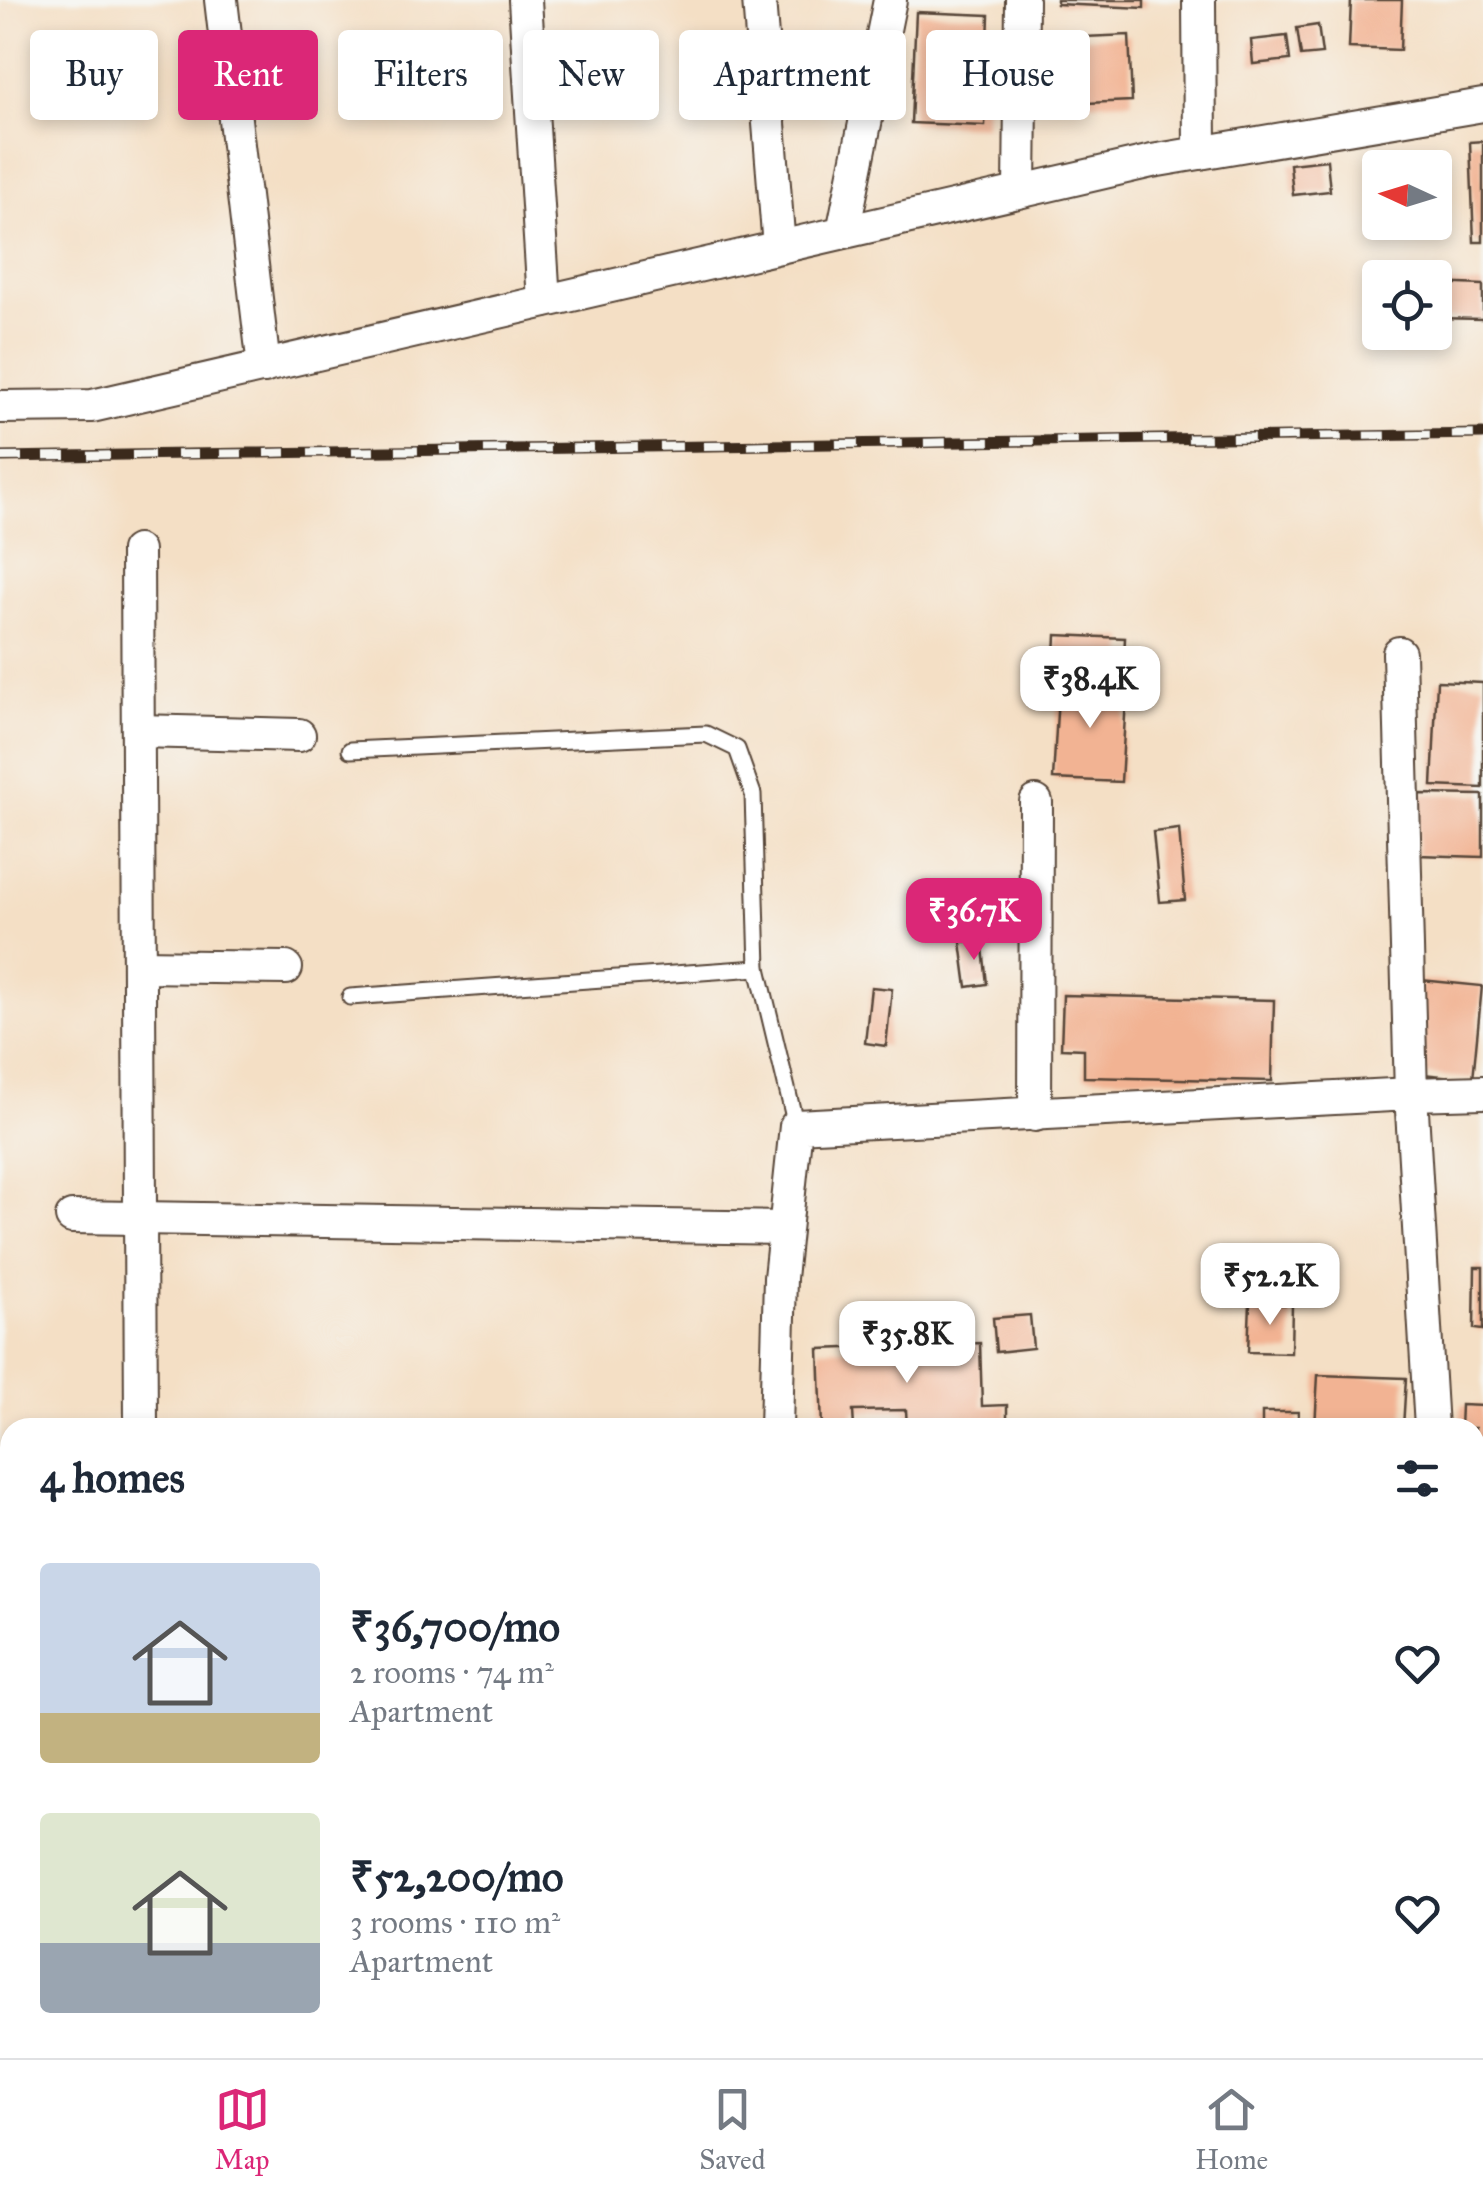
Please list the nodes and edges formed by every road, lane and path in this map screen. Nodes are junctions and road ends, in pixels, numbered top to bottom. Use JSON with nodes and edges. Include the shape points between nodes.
{"nodes":[{"id":1,"x":221,"y":0,"type":"edge"},
{"id":2,"x":525,"y":0,"type":"edge"},
{"id":3,"x":759,"y":0,"type":"edge"},
{"id":4,"x":890,"y":0,"type":"edge"},
{"id":5,"x":1022,"y":0,"type":"edge"},
{"id":6,"x":1198,"y":0,"type":"edge"},
{"id":7,"x":1483,"y":104,"type":"edge"},
{"id":8,"x":1200,"y":153,"type":"junction"},
{"id":9,"x":1020,"y":191,"type":"junction"},
{"id":10,"x":843,"y":232,"type":"junction"},
{"id":11,"x":779,"y":247,"type":"junction"},
{"id":12,"x":544,"y":301,"type":"junction"},
{"id":13,"x":264,"y":366,"type":"junction"},
{"id":14,"x":0,"y":407,"type":"edge"},
{"id":15,"x":137,"y":551,"type":"dead end"},
{"id":16,"x":1400,"y":653,"type":"dead end"},
{"id":17,"x":138,"y":731,"type":"junction"},
{"id":18,"x":299,"y":735,"type":"dead end"},
{"id":19,"x":350,"y":750,"type":"dead end"},
{"id":20,"x":1036,"y":802,"type":"dead end"},
{"id":21,"x":139,"y":966,"type":"junction"},
{"id":22,"x":286,"y":968,"type":"dead end"},
{"id":23,"x":758,"y":968,"type":"junction"},
{"id":24,"x":350,"y":997,"type":"dead end"},
{"id":25,"x":1483,"y":1092,"type":"edge"},
{"id":26,"x":1411,"y":1094,"type":"junction"},
{"id":27,"x":1035,"y":1115,"type":"junction"},
{"id":28,"x":796,"y":1126,"type":"junction"},
{"id":29,"x":72,"y":1217,"type":"dead end"},
{"id":30,"x":140,"y":1218,"type":"junction"},
{"id":31,"x":784,"y":1228,"type":"junction"},
{"id":32,"x":141,"y":1418,"type":"edge"},
{"id":33,"x":776,"y":1418,"type":"edge"},
{"id":34,"x":1430,"y":1418,"type":"edge"}],
"edges":[{"from":1,"to":13,"type":"street"},
{"from":2,"to":12,"type":"street"},
{"from":3,"to":11,"type":"street"},
{"from":4,"to":10,"type":"street"},
{"from":5,"to":9,"type":"street"},
{"from":6,"to":8,"type":"street"},
{"from":7,"to":8,"type":"street"},
{"from":8,"to":9,"type":"street"},
{"from":9,"to":10,"type":"street"},
{"from":10,"to":11,"type":"street"},
{"from":11,"to":12,"type":"street"},
{"from":12,"to":13,"type":"street"},
{"from":13,"to":14,"type":"street","via":[[92,406]]},
{"from":15,"to":17,"type":"street"},
{"from":16,"to":26,"type":"street"},
{"from":17,"to":18,"type":"street"},
{"from":17,"to":21,"type":"street"},
{"from":19,"to":23,"type":"lane","via":[[706,734],[737,749],[753,794]]},
{"from":20,"to":27,"type":"street"},
{"from":21,"to":22,"type":"street"},
{"from":21,"to":30,"type":"street"},
{"from":23,"to":24,"type":"lane"},
{"from":23,"to":28,"type":"lane"},
{"from":25,"to":26,"type":"street"},
{"from":26,"to":27,"type":"street"},
{"from":26,"to":34,"type":"street"},
{"from":27,"to":28,"type":"street"},
{"from":28,"to":31,"type":"street"},
{"from":29,"to":30,"type":"street"},
{"from":30,"to":31,"type":"street"},
{"from":30,"to":32,"type":"street"},
{"from":31,"to":33,"type":"street"}]}
